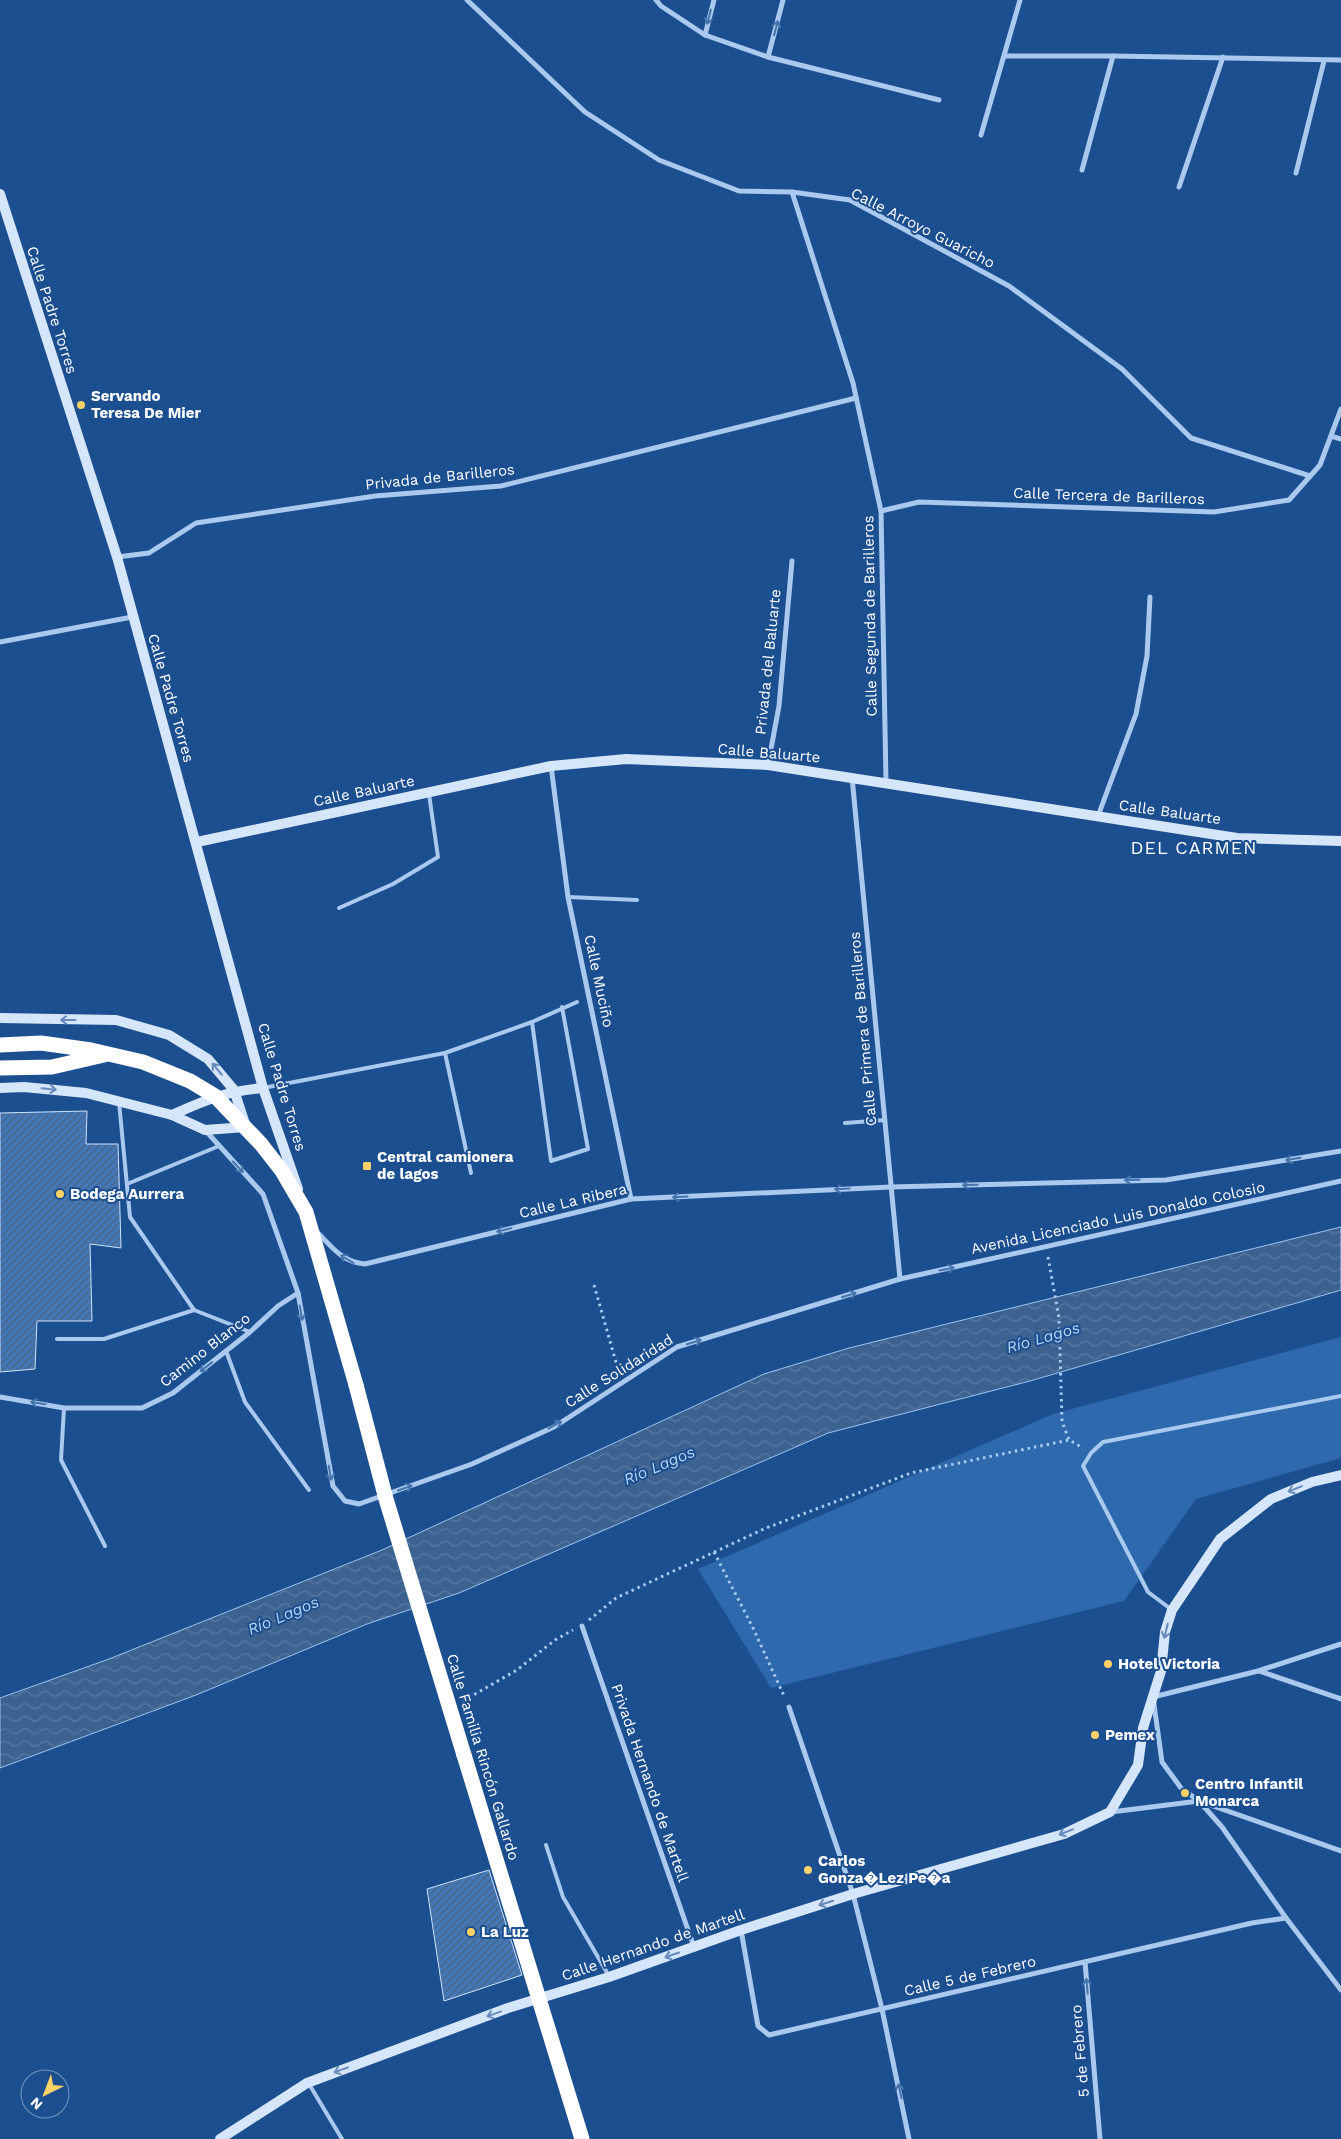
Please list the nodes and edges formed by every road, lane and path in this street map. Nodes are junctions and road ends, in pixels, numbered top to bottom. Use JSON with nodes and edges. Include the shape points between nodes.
{"nodes":[{"id":1,"x":467,"y":0,"type":"edge"},
{"id":2,"x":656,"y":0,"type":"edge"},
{"id":3,"x":714,"y":0,"type":"edge"},
{"id":4,"x":783,"y":0,"type":"edge"},
{"id":5,"x":1020,"y":0,"type":"edge"},
{"id":6,"x":705,"y":35,"type":"junction"},
{"id":7,"x":1005,"y":56,"type":"junction"},
{"id":8,"x":1112,"y":56,"type":"junction"},
{"id":9,"x":768,"y":57,"type":"junction"},
{"id":10,"x":1223,"y":57,"type":"junction"},
{"id":11,"x":1341,"y":60,"type":"edge"},
{"id":12,"x":1324,"y":61,"type":"junction"},
{"id":13,"x":939,"y":100,"type":"dead end"},
{"id":14,"x":981,"y":136,"type":"dead end"},
{"id":15,"x":1082,"y":170,"type":"dead end"},
{"id":16,"x":1296,"y":173,"type":"dead end"},
{"id":17,"x":1179,"y":188,"type":"dead end"},
{"id":18,"x":792,"y":192,"type":"junction"},
{"id":19,"x":0,"y":194,"type":"edge"},
{"id":20,"x":4,"y":218,"type":"edge"},
{"id":21,"x":856,"y":398,"type":"junction"},
{"id":22,"x":1341,"y":410,"type":"edge"},
{"id":23,"x":1331,"y":436,"type":"junction"},
{"id":24,"x":1341,"y":439,"type":"edge"},
{"id":25,"x":1310,"y":476,"type":"junction"},
{"id":26,"x":881,"y":511,"type":"junction"},
{"id":27,"x":117,"y":557,"type":"junction"},
{"id":28,"x":792,"y":561,"type":"dead end"},
{"id":29,"x":1150,"y":597,"type":"dead end"},
{"id":30,"x":132,"y":617,"type":"junction"},
{"id":31,"x":0,"y":642,"type":"edge"},
{"id":32,"x":768,"y":765,"type":"junction"},
{"id":33,"x":552,"y":766,"type":"junction"},
{"id":34,"x":852,"y":777,"type":"junction"},
{"id":35,"x":886,"y":782,"type":"junction"},
{"id":36,"x":428,"y":792,"type":"junction"},
{"id":37,"x":1097,"y":817,"type":"junction"},
{"id":38,"x":197,"y":842,"type":"junction"},
{"id":39,"x":1341,"y":842,"type":"edge"},
{"id":40,"x":568,"y":897,"type":"junction"},
{"id":41,"x":637,"y":900,"type":"dead end"},
{"id":42,"x":339,"y":908,"type":"dead end"},
{"id":43,"x":577,"y":1002,"type":"dead end"},
{"id":44,"x":562,"y":1007,"type":"junction"},
{"id":45,"x":0,"y":1018,"type":"edge"},
{"id":46,"x":532,"y":1022,"type":"junction"},
{"id":47,"x":0,"y":1044,"type":"edge"},
{"id":48,"x":446,"y":1053,"type":"junction"},
{"id":49,"x":110,"y":1054,"type":"junction"},
{"id":50,"x":0,"y":1068,"type":"edge"},
{"id":51,"x":0,"y":1088,"type":"edge"},
{"id":52,"x":263,"y":1088,"type":"junction"},
{"id":53,"x":234,"y":1090,"type":"junction"},
{"id":54,"x":215,"y":1096,"type":"junction"},
{"id":55,"x":119,"y":1101,"type":"junction"},
{"id":56,"x":172,"y":1115,"type":"junction"},
{"id":57,"x":885,"y":1120,"type":"junction"},
{"id":58,"x":845,"y":1123,"type":"dead end"},
{"id":59,"x":246,"y":1127,"type":"junction"},
{"id":60,"x":205,"y":1130,"type":"junction"},
{"id":61,"x":219,"y":1146,"type":"junction"},
{"id":62,"x":1341,"y":1151,"type":"edge"},
{"id":63,"x":471,"y":1173,"type":"dead end"},
{"id":64,"x":1341,"y":1182,"type":"edge"},
{"id":65,"x":127,"y":1184,"type":"junction"},
{"id":66,"x":891,"y":1187,"type":"junction"},
{"id":67,"x":631,"y":1199,"type":"junction"},
{"id":68,"x":308,"y":1218,"type":"junction"},
{"id":69,"x":1046,"y":1247,"type":"junction"},
{"id":70,"x":900,"y":1279,"type":"junction"},
{"id":71,"x":594,"y":1286,"type":"dead end"},
{"id":72,"x":298,"y":1292,"type":"junction"},
{"id":73,"x":194,"y":1310,"type":"junction"},
{"id":74,"x":250,"y":1332,"type":"junction"},
{"id":75,"x":57,"y":1339,"type":"dead end"},
{"id":76,"x":226,"y":1351,"type":"junction"},
{"id":77,"x":622,"y":1383,"type":"junction"},
{"id":78,"x":1341,"y":1396,"type":"edge"},
{"id":79,"x":0,"y":1397,"type":"edge"},
{"id":80,"x":64,"y":1408,"type":"junction"},
{"id":81,"x":1069,"y":1440,"type":"junction"},
{"id":82,"x":1091,"y":1453,"type":"junction"},
{"id":83,"x":1341,"y":1475,"type":"edge"},
{"id":84,"x":309,"y":1490,"type":"dead end"},
{"id":85,"x":105,"y":1546,"type":"dead end"},
{"id":86,"x":714,"y":1552,"type":"junction"},
{"id":87,"x":1172,"y":1610,"type":"junction"},
{"id":88,"x":582,"y":1626,"type":"junction"},
{"id":89,"x":1341,"y":1644,"type":"edge"},
{"id":90,"x":1258,"y":1671,"type":"junction"},
{"id":91,"x":1153,"y":1697,"type":"junction"},
{"id":92,"x":1341,"y":1699,"type":"edge"},
{"id":93,"x":789,"y":1707,"type":"joint"},
{"id":94,"x":450,"y":1709,"type":"junction"},
{"id":95,"x":1199,"y":1801,"type":"junction"},
{"id":96,"x":1110,"y":1812,"type":"junction"},
{"id":97,"x":546,"y":1845,"type":"dead end"},
{"id":98,"x":1341,"y":1851,"type":"edge"},
{"id":99,"x":853,"y":1894,"type":"junction"},
{"id":100,"x":1286,"y":1918,"type":"junction"},
{"id":101,"x":741,"y":1930,"type":"junction"},
{"id":102,"x":694,"y":1948,"type":"junction"},
{"id":103,"x":1085,"y":1962,"type":"junction"},
{"id":104,"x":609,"y":1978,"type":"junction"},
{"id":105,"x":1341,"y":1990,"type":"edge"},
{"id":106,"x":540,"y":1999,"type":"junction"},
{"id":107,"x":882,"y":2009,"type":"junction"},
{"id":108,"x":308,"y":2082,"type":"junction"},
{"id":109,"x":220,"y":2139,"type":"edge"},
{"id":110,"x":342,"y":2139,"type":"edge"},
{"id":111,"x":582,"y":2139,"type":"edge"},
{"id":112,"x":909,"y":2139,"type":"edge"},
{"id":113,"x":1100,"y":2139,"type":"edge"}],
"edges":[{"from":1,"to":18,"type":"street","name":"Calle Arroyo Guaricho","via":[[586,112],[659,160],[739,191]]},
{"from":2,"to":6,"type":"street"},
{"from":3,"to":6,"type":"street","one_way":true},
{"from":9,"to":4,"type":"street","one_way":true},
{"from":5,"to":7,"type":"street"},
{"from":6,"to":9,"type":"street"},
{"from":7,"to":8,"type":"street"},
{"from":7,"to":14,"type":"street"},
{"from":8,"to":10,"type":"street"},
{"from":8,"to":15,"type":"street"},
{"from":9,"to":13,"type":"street"},
{"from":10,"to":12,"type":"street"},
{"from":10,"to":17,"type":"street"},
{"from":11,"to":12,"type":"street"},
{"from":12,"to":16,"type":"street"},
{"from":18,"to":21,"type":"street","name":"Calle Segunda de Barilleros"},
{"from":18,"to":25,"type":"street","name":"Calle Arroyo Guaricho","via":[[850,200],[1009,286],[1122,369],[1191,438]]},
{"from":19,"to":20,"type":"street","name":"Calle Padre Torres"},
{"from":20,"to":27,"type":"street","name":"Calle Padre Torres"},
{"from":21,"to":26,"type":"street","name":"Calle Segunda de Barilleros"},
{"from":21,"to":27,"type":"street","name":"Privada de Barilleros","via":[[501,486],[375,496],[196,522],[149,553]]},
{"from":22,"to":23,"type":"street"},
{"from":23,"to":24,"type":"street"},
{"from":23,"to":25,"type":"street","name":"Calle Tercera de Barilleros","via":[[1320,465]]},
{"from":25,"to":26,"type":"street","name":"Calle Tercera de Barilleros","via":[[1289,500],[1214,512],[919,502]]},
{"from":26,"to":35,"type":"street","name":"Calle Segunda de Barilleros"},
{"from":27,"to":30,"type":"street","name":"Calle Padre Torres"},
{"from":28,"to":32,"type":"street","name":"Privada del Baluarte","via":[[779,706]]},
{"from":29,"to":37,"type":"street","via":[[1147,656],[1136,714]]},
{"from":30,"to":31,"type":"street"},
{"from":30,"to":38,"type":"street","name":"Calle Padre Torres"},
{"from":32,"to":33,"type":"street","name":"Calle Baluarte","via":[[626,759]]},
{"from":32,"to":34,"type":"street","name":"Calle Baluarte"},
{"from":33,"to":36,"type":"street","name":"Calle Baluarte"},
{"from":33,"to":40,"type":"street","name":"Calle Muciño"},
{"from":34,"to":35,"type":"street","name":"Calle Baluarte"},
{"from":34,"to":57,"type":"street","name":"Calle Primera de Barilleros"},
{"from":35,"to":37,"type":"street","name":"Calle Baluarte"},
{"from":36,"to":38,"type":"street","name":"Calle Baluarte"},
{"from":36,"to":42,"type":"lane","via":[[438,858],[393,884]]},
{"from":37,"to":39,"type":"street","name":"Calle Baluarte","via":[[1237,838]]},
{"from":38,"to":52,"type":"street","name":"Calle Padre Torres"},
{"from":40,"to":41,"type":"lane"},
{"from":40,"to":67,"type":"street","name":"Calle Muciño"},
{"from":43,"to":44,"type":"lane"},
{"from":44,"to":46,"type":"lane"},
{"from":44,"to":46,"type":"lane","via":[[588,1149],[551,1161]]},
{"from":53,"to":45,"type":"street","one_way":true,"via":[[208,1059],[169,1035],[116,1020]]},
{"from":46,"to":48,"type":"lane"},
{"from":47,"to":49,"type":"highway","name":"Calle Familia Rincón Gallardo","via":[[42,1043]]},
{"from":48,"to":52,"type":"lane"},
{"from":48,"to":63,"type":"lane"},
{"from":49,"to":50,"type":"highway","via":[[52,1066]]},
{"from":49,"to":54,"type":"highway","name":"Calle Familia Rincón Gallardo","via":[[144,1062]]},
{"from":51,"to":55,"type":"street","one_way":true,"via":[[86,1093]]},
{"from":52,"to":53,"type":"street"},
{"from":52,"to":68,"type":"street","name":"Calle Padre Torres"},
{"from":53,"to":54,"type":"street"},
{"from":53,"to":59,"type":"street"},
{"from":54,"to":56,"type":"street"},
{"from":54,"to":59,"type":"highway","name":"Calle Familia Rincón Gallardo"},
{"from":55,"to":56,"type":"street"},
{"from":55,"to":65,"type":"lane"},
{"from":56,"to":60,"type":"street"},
{"from":57,"to":58,"type":"lane"},
{"from":57,"to":66,"type":"street","name":"Calle Primera de Barilleros"},
{"from":59,"to":60,"type":"street"},
{"from":59,"to":68,"type":"highway","name":"Calle Familia Rincón Gallardo","via":[[282,1171]]},
{"from":60,"to":61,"type":"street"},
{"from":61,"to":65,"type":"lane"},
{"from":61,"to":72,"type":"street","one_way":true,"via":[[263,1194]]},
{"from":62,"to":66,"type":"street","name":"Avenida Licenciado Luis Donaldo Colosio","one_way":true,"via":[[1166,1180]]},
{"from":64,"to":69,"type":"street","name":"Avenida Licenciado Luis Donaldo Colosio"},
{"from":65,"to":73,"type":"lane","via":[[130,1217]]},
{"from":66,"to":67,"type":"street","name":"Calle La Ribera","one_way":true},
{"from":66,"to":70,"type":"street","name":"Calle Primera de Barilleros"},
{"from":67,"to":68,"type":"street","name":"Calle La Ribera","one_way":true,"via":[[364,1264],[352,1263],[337,1253]]},
{"from":68,"to":94,"type":"highway","name":"Calle Familia Rincón Gallardo","bridge":true,"via":[[386,1499]]},
{"from":70,"to":69,"type":"street","name":"Avenida Licenciado Luis Donaldo Colosio","one_way":true},
{"from":69,"to":81,"type":"path","via":[[1059,1318],[1062,1421]]},
{"from":77,"to":70,"type":"street","name":"Calle Solidaridad","one_way":true,"via":[[677,1348]]},
{"from":71,"to":77,"type":"path"},
{"from":72,"to":74,"type":"street","name":"Camino Blanco"},
{"from":72,"to":77,"type":"street","name":"Calle Solidaridad","one_way":true,"via":[[332,1486],[345,1501],[359,1504],[472,1464],[545,1431]]},
{"from":73,"to":74,"type":"lane"},
{"from":73,"to":75,"type":"lane","via":[[104,1339]]},
{"from":74,"to":76,"type":"street","name":"Camino Blanco"},
{"from":76,"to":80,"type":"street","name":"Camino Blanco","one_way":true,"via":[[173,1393],[142,1408]]},
{"from":76,"to":84,"type":"lane","via":[[244,1402]]},
{"from":78,"to":82,"type":"lane","via":[[1103,1442]]},
{"from":80,"to":79,"type":"street","name":"Camino Blanco","one_way":true},
{"from":80,"to":85,"type":"lane","via":[[61,1460]]},
{"from":81,"to":82,"type":"path"},
{"from":81,"to":86,"type":"path","via":[[911,1473],[766,1528]]},
{"from":82,"to":87,"type":"lane","via":[[1083,1466],[1148,1592]]},
{"from":83,"to":87,"type":"street","one_way":true,"via":[[1312,1482],[1271,1499],[1220,1539]]},
{"from":86,"to":88,"type":"path","via":[[616,1598]]},
{"from":86,"to":93,"type":"path"},
{"from":87,"to":91,"type":"street","one_way":true,"via":[[1164,1632],[1161,1671]]},
{"from":88,"to":94,"type":"path","via":[[555,1640],[517,1670]]},
{"from":88,"to":102,"type":"street","name":"Privada Hernando de Martell"},
{"from":89,"to":90,"type":"street"},
{"from":90,"to":91,"type":"street"},
{"from":90,"to":92,"type":"street"},
{"from":91,"to":95,"type":"street","via":[[1162,1762],[1181,1788]]},
{"from":91,"to":96,"type":"street","via":[[1143,1728],[1138,1766]]},
{"from":93,"to":99,"type":"street"},
{"from":94,"to":106,"type":"highway","name":"Calle Familia Rincón Gallardo","bridge":true},
{"from":95,"to":96,"type":"street"},
{"from":95,"to":98,"type":"street"},
{"from":95,"to":100,"type":"street","via":[[1222,1827]]},
{"from":96,"to":99,"type":"street","name":"Calle Hernando de Martell","one_way":true,"via":[[1064,1834]]},
{"from":97,"to":104,"type":"lane","via":[[563,1897]]},
{"from":99,"to":101,"type":"street","name":"Calle Hernando de Martell","one_way":true},
{"from":99,"to":107,"type":"street"},
{"from":100,"to":103,"type":"street","name":"Calle 5 de Febrero"},
{"from":100,"to":105,"type":"street"},
{"from":101,"to":102,"type":"street","name":"Calle Hernando de Martell"},
{"from":101,"to":107,"type":"street","name":"Calle 5 de Febrero","via":[[758,2026],[763,2032],[770,2035]]},
{"from":102,"to":104,"type":"street","name":"Calle Hernando de Martell","one_way":true},
{"from":103,"to":107,"type":"street","name":"Calle 5 de Febrero"},
{"from":113,"to":103,"type":"street","name":"5 de Febrero","one_way":true},
{"from":104,"to":106,"type":"street","name":"Calle Hernando de Martell"},
{"from":106,"to":108,"type":"street","name":"Calle Hernando de Martell","one_way":true},
{"from":106,"to":111,"type":"highway","name":"Calle Familia Rincón Gallardo"},
{"from":112,"to":107,"type":"street","one_way":true},
{"from":108,"to":109,"type":"street","name":"Calle Hernando de Martell"},
{"from":108,"to":110,"type":"lane"}]}
